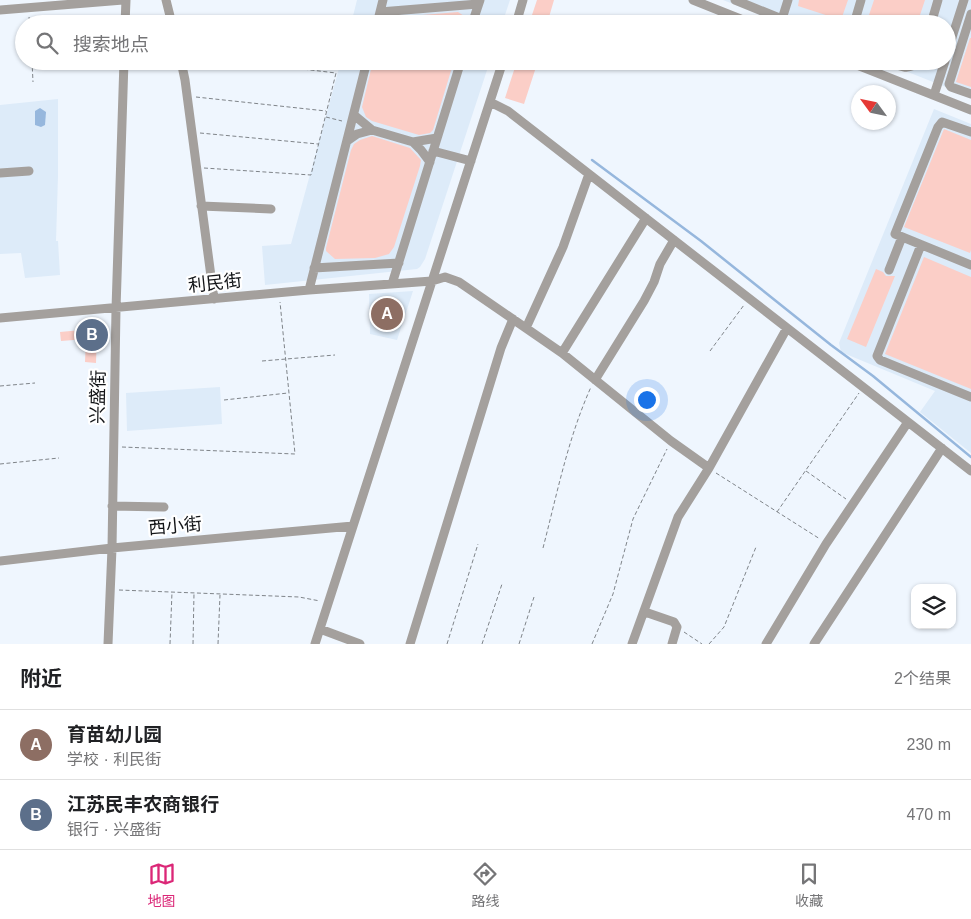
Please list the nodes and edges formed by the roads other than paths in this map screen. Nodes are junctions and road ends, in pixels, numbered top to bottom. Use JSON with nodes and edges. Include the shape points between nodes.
{"nodes":[{"id":1,"x":124,"y":0,"type":"edge"},
{"id":2,"x":166,"y":0,"type":"edge"},
{"id":3,"x":383,"y":0,"type":"edge"},
{"id":4,"x":523,"y":0,"type":"edge"},
{"id":5,"x":693,"y":0,"type":"edge"},
{"id":6,"x":735,"y":0,"type":"edge"},
{"id":7,"x":788,"y":0,"type":"edge"},
{"id":8,"x":861,"y":0,"type":"edge"},
{"id":9,"x":938,"y":0,"type":"edge"},
{"id":10,"x":964,"y":0,"type":"edge"},
{"id":11,"x":479,"y":2,"type":"edge"},
{"id":12,"x":0,"y":10,"type":"edge"},
{"id":13,"x":380,"y":12,"type":"junction"},
{"id":14,"x":971,"y":14,"type":"edge"},
{"id":15,"x":125,"y":15,"type":"edge"},
{"id":16,"x":170,"y":15,"type":"edge"},
{"id":17,"x":379,"y":15,"type":"edge"},
{"id":18,"x":475,"y":15,"type":"edge"},
{"id":19,"x":519,"y":15,"type":"edge"},
{"id":20,"x":730,"y":15,"type":"edge"},
{"id":21,"x":772,"y":15,"type":"edge"},
{"id":22,"x":783,"y":15,"type":"edge"},
{"id":23,"x":857,"y":15,"type":"edge"},
{"id":24,"x":934,"y":15,"type":"edge"},
{"id":25,"x":956,"y":25,"type":"edge"},
{"id":26,"x":956,"y":62,"type":"edge"},
{"id":27,"x":124,"y":70,"type":"edge"},
{"id":28,"x":182,"y":70,"type":"edge"},
{"id":29,"x":366,"y":70,"type":"edge"},
{"id":30,"x":458,"y":70,"type":"edge"},
{"id":31,"x":500,"y":70,"type":"edge"},
{"id":32,"x":870,"y":70,"type":"edge"},
{"id":33,"x":941,"y":70,"type":"edge"},
{"id":34,"x":953,"y":70,"type":"edge"},
{"id":35,"x":971,"y":94,"type":"edge"},
{"id":36,"x":934,"y":96,"type":"junction"},
{"id":37,"x":490,"y":102,"type":"junction"},
{"id":38,"x":971,"y":110,"type":"edge"},
{"id":39,"x":354,"y":115,"type":"junction"},
{"id":40,"x":372,"y":130,"type":"junction"},
{"id":41,"x":971,"y":132,"type":"edge"},
{"id":42,"x":437,"y":138,"type":"junction"},
{"id":43,"x":347,"y":141,"type":"junction"},
{"id":44,"x":412,"y":142,"type":"junction"},
{"id":45,"x":433,"y":151,"type":"junction"},
{"id":46,"x":471,"y":161,"type":"junction"},
{"id":47,"x":430,"y":162,"type":"junction"},
{"id":48,"x":29,"y":170,"type":"dead end"},
{"id":49,"x":0,"y":173,"type":"edge"},
{"id":50,"x":589,"y":174,"type":"junction"},
{"id":51,"x":201,"y":206,"type":"junction"},
{"id":52,"x":271,"y":208,"type":"dead end"},
{"id":53,"x":646,"y":218,"type":"junction"},
{"id":54,"x":902,"y":237,"type":"junction"},
{"id":55,"x":674,"y":240,"type":"junction"},
{"id":56,"x":921,"y":245,"type":"junction"},
{"id":57,"x":399,"y":263,"type":"junction"},
{"id":58,"x":971,"y":265,"type":"edge"},
{"id":59,"x":314,"y":268,"type":"junction"},
{"id":60,"x":888,"y":270,"type":"dead end"},
{"id":61,"x":432,"y":281,"type":"junction"},
{"id":62,"x":392,"y":284,"type":"junction"},
{"id":63,"x":309,"y":290,"type":"junction"},
{"id":64,"x":214,"y":299,"type":"junction"},
{"id":65,"x":116,"y":309,"type":"junction"},
{"id":66,"x":0,"y":318,"type":"edge"},
{"id":67,"x":513,"y":319,"type":"junction"},
{"id":68,"x":526,"y":328,"type":"junction"},
{"id":69,"x":787,"y":328,"type":"junction"},
{"id":70,"x":562,"y":353,"type":"junction"},
{"id":71,"x":595,"y":380,"type":"junction"},
{"id":72,"x":971,"y":397,"type":"edge"},
{"id":73,"x":908,"y":422,"type":"junction"},
{"id":74,"x":942,"y":448,"type":"junction"},
{"id":75,"x":709,"y":468,"type":"junction"},
{"id":76,"x":971,"y":471,"type":"edge"},
{"id":77,"x":112,"y":506,"type":"junction"},
{"id":78,"x":164,"y":507,"type":"dead end"},
{"id":79,"x":353,"y":526,"type":"junction"},
{"id":80,"x":112,"y":548,"type":"junction"},
{"id":81,"x":0,"y":561,"type":"edge"},
{"id":82,"x":644,"y":612,"type":"junction"},
{"id":83,"x":320,"y":629,"type":"junction"},
{"id":84,"x":108,"y":644,"type":"edge"},
{"id":85,"x":315,"y":644,"type":"edge"},
{"id":86,"x":360,"y":644,"type":"edge"},
{"id":87,"x":410,"y":644,"type":"edge"},
{"id":88,"x":632,"y":644,"type":"edge"},
{"id":89,"x":672,"y":644,"type":"edge"},
{"id":90,"x":766,"y":644,"type":"edge"},
{"id":91,"x":814,"y":644,"type":"edge"}],
"edges":[{"from":1,"to":12,"type":"street"},
{"from":1,"to":15,"type":"street"},
{"from":2,"to":16,"type":"street"},
{"from":3,"to":13,"type":"street"},
{"from":4,"to":19,"type":"street"},
{"from":5,"to":20,"type":"street"},
{"from":6,"to":21,"type":"street"},
{"from":7,"to":22,"type":"street"},
{"from":8,"to":23,"type":"street"},
{"from":9,"to":24,"type":"street"},
{"from":10,"to":25,"type":"street"},
{"from":11,"to":13,"type":"street"},
{"from":11,"to":18,"type":"street"},
{"from":13,"to":17,"type":"street"},
{"from":14,"to":26,"type":"street"},
{"from":27,"to":65,"type":"street","name":"兴盛街"},
{"from":28,"to":51,"type":"street"},
{"from":29,"to":39,"type":"street"},
{"from":30,"to":42,"type":"street"},
{"from":31,"to":37,"type":"street"},
{"from":32,"to":36,"type":"street"},
{"from":33,"to":36,"type":"street"},
{"from":34,"to":35,"type":"street","via":[[950,87]]},
{"from":36,"to":38,"type":"street"},
{"from":37,"to":46,"type":"street"},
{"from":37,"to":50,"type":"street","via":[[508,111]]},
{"from":39,"to":40,"type":"street"},
{"from":39,"to":43,"type":"street"},
{"from":40,"to":43,"type":"street"},
{"from":40,"to":44,"type":"street"},
{"from":41,"to":54,"type":"street","via":[[942,122],[938,127],[895,234]]},
{"from":42,"to":44,"type":"street"},
{"from":42,"to":45,"type":"street"},
{"from":43,"to":59,"type":"street"},
{"from":44,"to":47,"type":"street"},
{"from":45,"to":46,"type":"street"},
{"from":45,"to":47,"type":"street"},
{"from":46,"to":61,"type":"street"},
{"from":47,"to":57,"type":"street"},
{"from":48,"to":49,"type":"street"},
{"from":50,"to":53,"type":"street"},
{"from":50,"to":68,"type":"street","via":[[563,247]]},
{"from":51,"to":52,"type":"street"},
{"from":51,"to":64,"type":"street"},
{"from":53,"to":55,"type":"street"},
{"from":53,"to":70,"type":"street"},
{"from":54,"to":56,"type":"street"},
{"from":54,"to":60,"type":"street"},
{"from":55,"to":69,"type":"street"},
{"from":55,"to":71,"type":"street","via":[[644,302]]},
{"from":56,"to":58,"type":"street"},
{"from":56,"to":72,"type":"street","via":[[877,356]]},
{"from":57,"to":59,"type":"street"},
{"from":57,"to":62,"type":"street"},
{"from":59,"to":63,"type":"street"},
{"from":61,"to":62,"type":"street","name":"利民街"},
{"from":61,"to":67,"type":"street","name":"利民街","via":[[444,277],[459,282]]},
{"from":61,"to":79,"type":"street"},
{"from":62,"to":63,"type":"street","name":"利民街"},
{"from":63,"to":64,"type":"street","name":"利民街"},
{"from":64,"to":65,"type":"street","name":"利民街"},
{"from":65,"to":66,"type":"street","name":"利民街"},
{"from":65,"to":77,"type":"street","name":"兴盛街"},
{"from":67,"to":68,"type":"street","name":"利民街"},
{"from":67,"to":87,"type":"street"},
{"from":68,"to":70,"type":"street","name":"利民街"},
{"from":69,"to":73,"type":"street"},
{"from":69,"to":75,"type":"street"},
{"from":70,"to":71,"type":"street","name":"利民街"},
{"from":71,"to":75,"type":"street","name":"利民街","via":[[671,442]]},
{"from":73,"to":74,"type":"street"},
{"from":73,"to":90,"type":"street","via":[[826,544]]},
{"from":74,"to":76,"type":"street"},
{"from":74,"to":91,"type":"street"},
{"from":75,"to":82,"type":"street","via":[[678,517]]},
{"from":77,"to":78,"type":"street"},
{"from":77,"to":80,"type":"street","name":"兴盛街"},
{"from":79,"to":80,"type":"street","name":"西小街"},
{"from":79,"to":83,"type":"street"},
{"from":80,"to":81,"type":"street","name":"西小街"},
{"from":80,"to":84,"type":"street","name":"兴盛街"},
{"from":82,"to":88,"type":"street"},
{"from":82,"to":89,"type":"street","via":[[674,622],[677,627]]},
{"from":83,"to":85,"type":"street"},
{"from":83,"to":86,"type":"street"}]}
